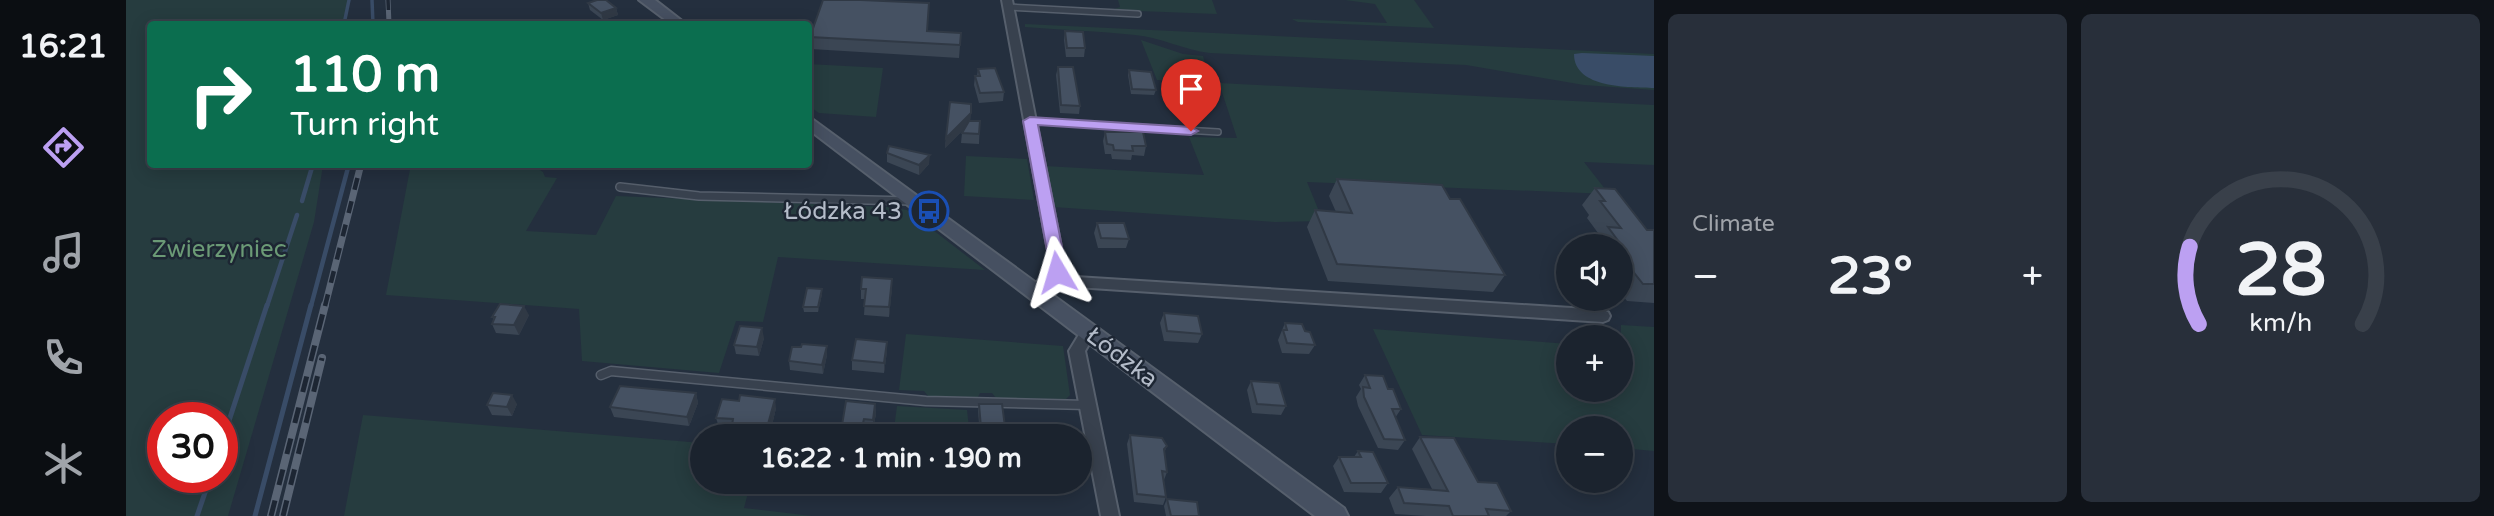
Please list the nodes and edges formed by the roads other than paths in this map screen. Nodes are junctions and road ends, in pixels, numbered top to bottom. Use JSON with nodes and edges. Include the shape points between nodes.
{"nodes":[{"id":1,"x":646,"y":0,"type":"edge"},
{"id":2,"x":1008,"y":4,"type":"edge"},
{"id":3,"x":1138,"y":13,"type":"dead end"},
{"id":4,"x":675,"y":21,"type":"edge"},
{"id":5,"x":1030,"y":121,"type":"junction"},
{"id":6,"x":812,"y":124,"type":"edge"},
{"id":7,"x":1218,"y":132,"type":"dead end"},
{"id":8,"x":620,"y":187,"type":"dead end"},
{"id":9,"x":915,"y":200,"type":"junction"},
{"id":10,"x":1054,"y":276,"type":"junction"},
{"id":11,"x":1035,"y":291,"type":"junction"},
{"id":12,"x":1603,"y":316,"type":"dead end"},
{"id":13,"x":1088,"y":332,"type":"junction"},
{"id":14,"x":601,"y":376,"type":"dead end"},
{"id":15,"x":1088,"y":405,"type":"junction"},
{"id":16,"x":1110,"y":516,"type":"edge"},
{"id":17,"x":1335,"y":516,"type":"edge"}],
"edges":[{"from":1,"to":4,"type":"main road"},
{"from":2,"to":3,"type":"lane"},
{"from":2,"to":5,"type":"street"},
{"from":5,"to":7,"type":"lane"},
{"from":5,"to":10,"type":"street","via":[[1058,267]]},
{"from":6,"to":9,"type":"main road","name":"Łódzka"},
{"from":8,"to":9,"type":"lane","via":[[699,196]]},
{"from":9,"to":11,"type":"main road","name":"Łódzka"},
{"from":10,"to":11,"type":"street"},
{"from":10,"to":12,"type":"street","via":[[1076,282]]},
{"from":11,"to":13,"type":"main road","name":"Łódzka"},
{"from":13,"to":15,"type":"street","via":[[1077,351]]},
{"from":13,"to":17,"type":"main road","name":"Łódzka"},
{"from":14,"to":15,"type":"lane","via":[[611,371],[926,401]]},
{"from":15,"to":16,"type":"street"}]}
